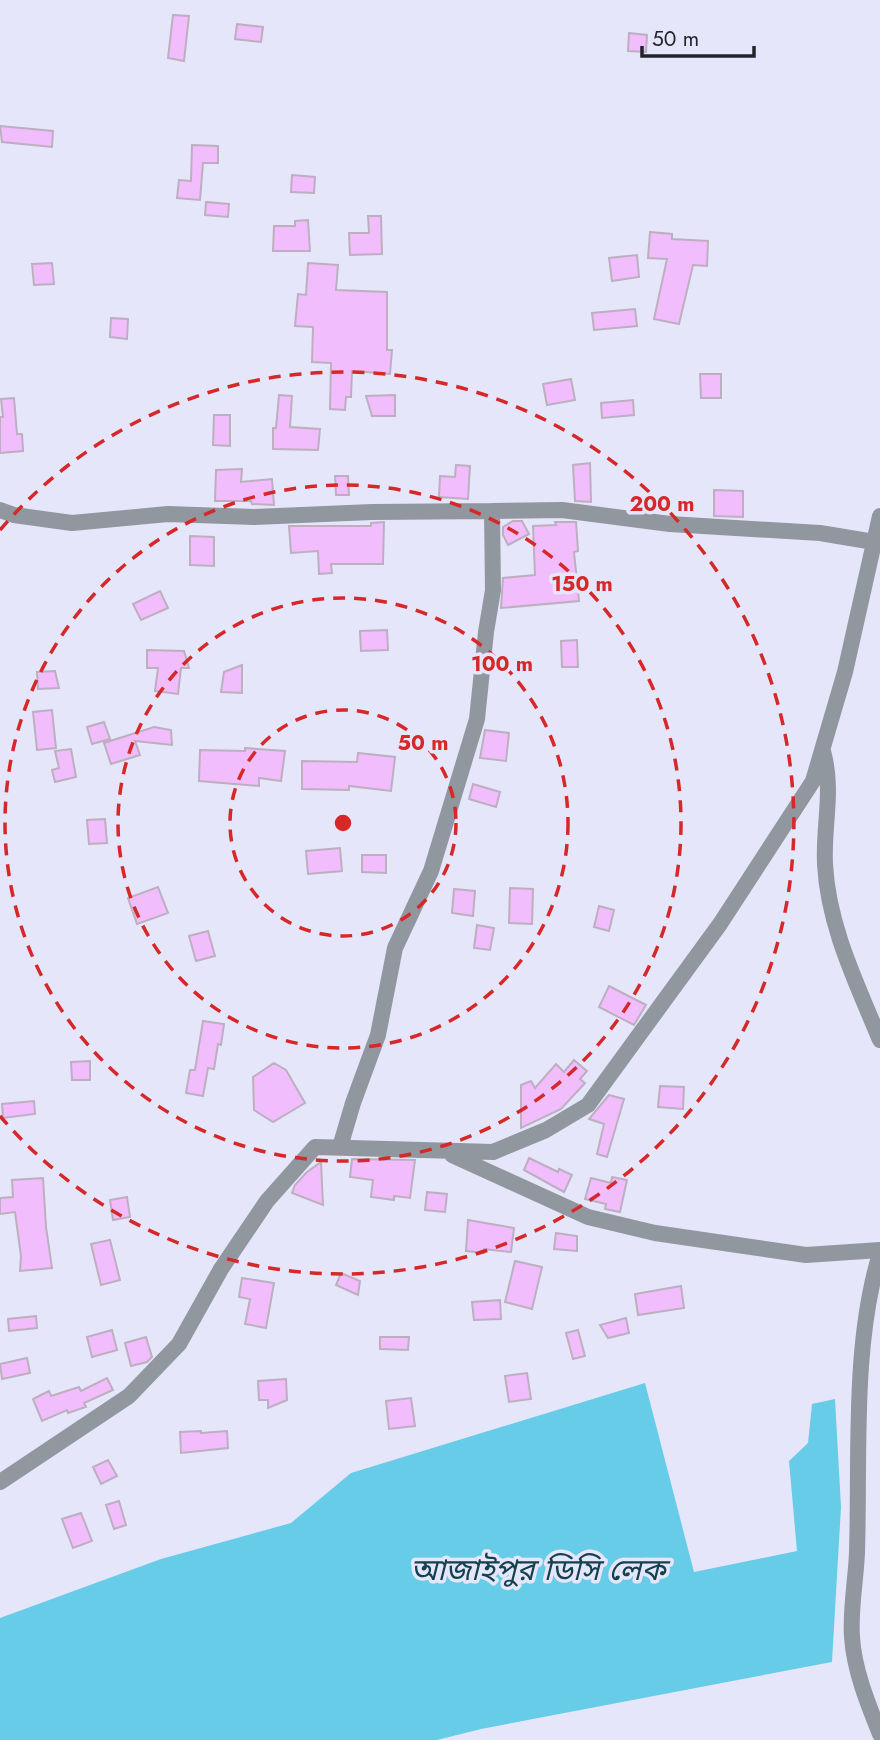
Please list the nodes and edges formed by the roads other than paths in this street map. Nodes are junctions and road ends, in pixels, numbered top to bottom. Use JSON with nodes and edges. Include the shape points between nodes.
{"nodes":[{"id":1,"x":0,"y":510,"type":"edge"},
{"id":2,"x":492,"y":511,"type":"junction"},
{"id":3,"x":880,"y":516,"type":"edge"},
{"id":4,"x":874,"y":542,"type":"junction"},
{"id":5,"x":822,"y":750,"type":"junction"},
{"id":6,"x":880,"y":1040,"type":"edge"},
{"id":7,"x":340,"y":1147,"type":"junction"},
{"id":8,"x":440,"y":1150,"type":"junction"},
{"id":9,"x":880,"y":1252,"type":"edge"},
{"id":10,"x":0,"y":1482,"type":"edge"},
{"id":11,"x":880,"y":1734,"type":"edge"}],
"edges":[{"from":1,"to":2,"type":"street","via":[[72,523],[167,514],[254,517]]},
{"from":2,"to":4,"type":"street","via":[[562,510]]},
{"from":2,"to":7,"type":"street","via":[[493,590],[477,719],[431,871],[395,948],[378,1035]]},
{"from":3,"to":4,"type":"street"},
{"from":4,"to":5,"type":"street"},
{"from":5,"to":6,"type":"street","via":[[829,801],[825,864],[831,908],[848,964]]},
{"from":5,"to":8,"type":"street","via":[[813,781],[727,913],[588,1105],[546,1130],[493,1152]]},
{"from":7,"to":8,"type":"street"},
{"from":7,"to":10,"type":"street","via":[[315,1147],[267,1201],[221,1269],[179,1344],[129,1396]]},
{"from":8,"to":9,"type":"street","via":[[588,1217],[655,1233],[806,1255]]},
{"from":9,"to":11,"type":"street","via":[[869,1299],[862,1375],[852,1638],[864,1695]]}]}
